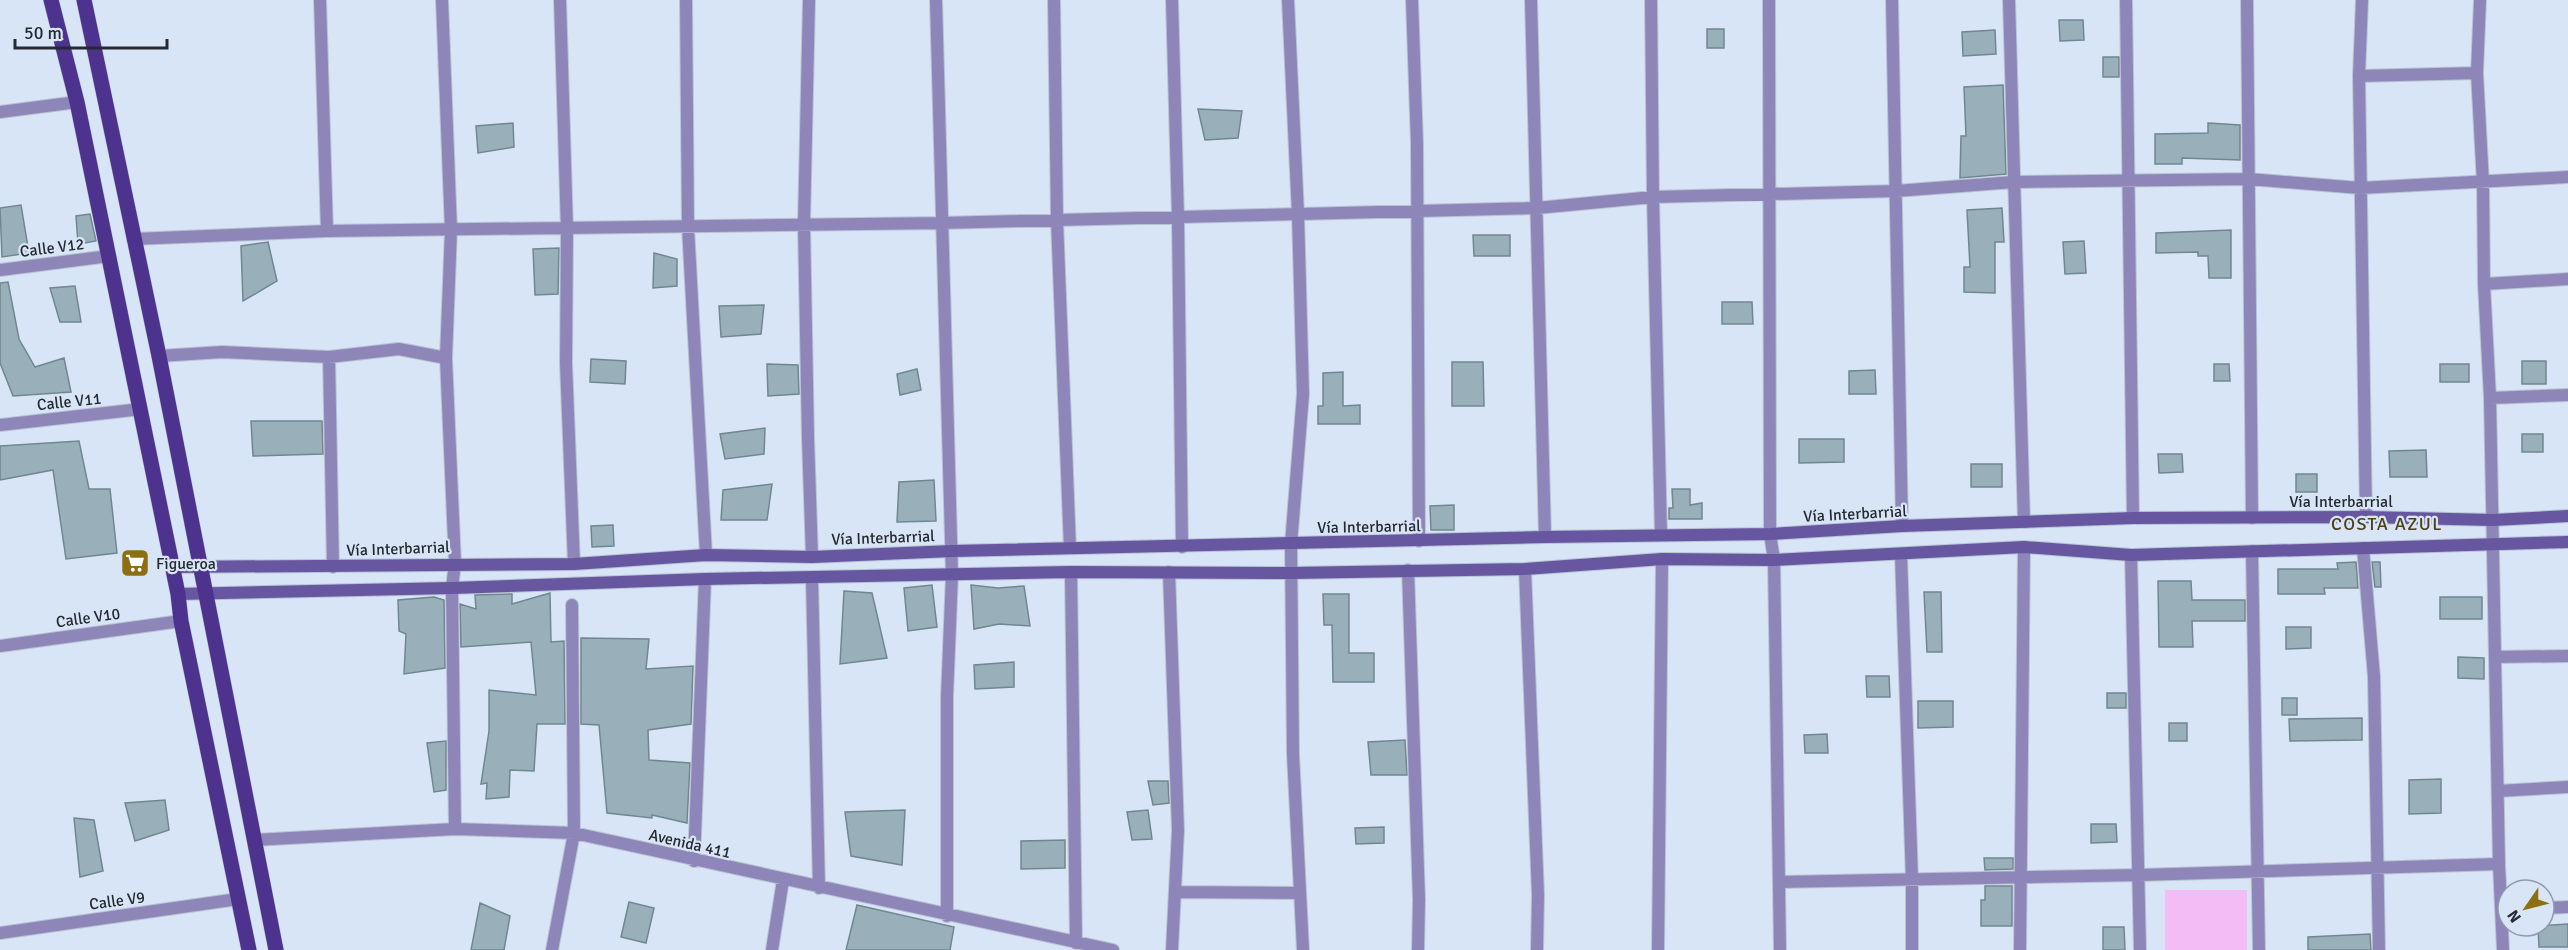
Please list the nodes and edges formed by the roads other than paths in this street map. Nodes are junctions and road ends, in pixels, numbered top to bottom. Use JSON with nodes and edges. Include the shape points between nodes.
{"nodes":[{"id":1,"x":51,"y":0,"type":"edge"},
{"id":2,"x":84,"y":0,"type":"edge"},
{"id":3,"x":320,"y":0,"type":"edge"},
{"id":4,"x":442,"y":0,"type":"edge"},
{"id":5,"x":560,"y":0,"type":"edge"},
{"id":6,"x":686,"y":0,"type":"edge"},
{"id":7,"x":809,"y":0,"type":"edge"},
{"id":8,"x":936,"y":0,"type":"edge"},
{"id":9,"x":1054,"y":0,"type":"edge"},
{"id":10,"x":1172,"y":0,"type":"edge"},
{"id":11,"x":1288,"y":0,"type":"edge"},
{"id":12,"x":1412,"y":0,"type":"edge"},
{"id":13,"x":1531,"y":0,"type":"edge"},
{"id":14,"x":1652,"y":0,"type":"edge"},
{"id":15,"x":1769,"y":0,"type":"edge"},
{"id":16,"x":1892,"y":0,"type":"edge"},
{"id":17,"x":2009,"y":0,"type":"edge"},
{"id":18,"x":2126,"y":0,"type":"edge"},
{"id":19,"x":2247,"y":0,"type":"edge"},
{"id":20,"x":2362,"y":0,"type":"edge"},
{"id":21,"x":2480,"y":0,"type":"edge"},
{"id":22,"x":2477,"y":73,"type":"junction"},
{"id":23,"x":2359,"y":76,"type":"junction"},
{"id":24,"x":77,"y":102,"type":"junction"},
{"id":25,"x":0,"y":112,"type":"edge"},
{"id":26,"x":2568,"y":177,"type":"edge"},
{"id":27,"x":2130,"y":179,"type":"junction"},
{"id":28,"x":2249,"y":179,"type":"junction"},
{"id":29,"x":2014,"y":182,"type":"junction"},
{"id":30,"x":2483,"y":183,"type":"junction"},
{"id":31,"x":2360,"y":188,"type":"junction"},
{"id":32,"x":1896,"y":191,"type":"junction"},
{"id":33,"x":1768,"y":196,"type":"junction"},
{"id":34,"x":1653,"y":197,"type":"junction"},
{"id":35,"x":1537,"y":208,"type":"junction"},
{"id":36,"x":1417,"y":211,"type":"junction"},
{"id":37,"x":1298,"y":214,"type":"junction"},
{"id":38,"x":1178,"y":217,"type":"junction"},
{"id":39,"x":1057,"y":220,"type":"junction"},
{"id":40,"x":941,"y":223,"type":"junction"},
{"id":41,"x":804,"y":224,"type":"junction"},
{"id":42,"x":688,"y":227,"type":"junction"},
{"id":43,"x":567,"y":229,"type":"junction"},
{"id":44,"x":451,"y":230,"type":"junction"},
{"id":45,"x":327,"y":231,"type":"junction"},
{"id":46,"x":133,"y":239,"type":"junction"},
{"id":47,"x":109,"y":256,"type":"junction"},
{"id":48,"x":0,"y":270,"type":"edge"},
{"id":49,"x":2568,"y":279,"type":"edge"},
{"id":50,"x":2484,"y":284,"type":"junction"},
{"id":51,"x":159,"y":356,"type":"junction"},
{"id":52,"x":329,"y":357,"type":"junction"},
{"id":53,"x":446,"y":358,"type":"junction"},
{"id":54,"x":2568,"y":395,"type":"edge"},
{"id":55,"x":2490,"y":398,"type":"junction"},
{"id":56,"x":141,"y":410,"type":"junction"},
{"id":57,"x":0,"y":425,"type":"edge"},
{"id":58,"x":2568,"y":516,"type":"edge"},
{"id":59,"x":2366,"y":517,"type":"junction"},
{"id":60,"x":2133,"y":518,"type":"junction"},
{"id":61,"x":2252,"y":518,"type":"junction"},
{"id":62,"x":2493,"y":520,"type":"junction"},
{"id":63,"x":2024,"y":522,"type":"junction"},
{"id":64,"x":1902,"y":526,"type":"junction"},
{"id":65,"x":1770,"y":534,"type":"junction"},
{"id":66,"x":1661,"y":535,"type":"junction"},
{"id":67,"x":1545,"y":537,"type":"junction"},
{"id":68,"x":1419,"y":541,"type":"junction"},
{"id":69,"x":2568,"y":542,"type":"edge"},
{"id":70,"x":1291,"y":544,"type":"junction"},
{"id":71,"x":2493,"y":544,"type":"junction"},
{"id":72,"x":1182,"y":547,"type":"junction"},
{"id":73,"x":2024,"y":547,"type":"junction"},
{"id":74,"x":1070,"y":548,"type":"junction"},
{"id":75,"x":2363,"y":548,"type":"junction"},
{"id":76,"x":2252,"y":550,"type":"junction"},
{"id":77,"x":952,"y":551,"type":"junction"},
{"id":78,"x":706,"y":555,"type":"junction"},
{"id":79,"x":1901,"y":555,"type":"junction"},
{"id":80,"x":2131,"y":555,"type":"junction"},
{"id":81,"x":812,"y":557,"type":"junction"},
{"id":82,"x":1662,"y":559,"type":"junction"},
{"id":83,"x":1774,"y":560,"type":"junction"},
{"id":84,"x":456,"y":563,"type":"junction"},
{"id":85,"x":574,"y":564,"type":"junction"},
{"id":86,"x":200,"y":566,"type":"junction"},
{"id":87,"x":172,"y":567,"type":"junction"},
{"id":88,"x":333,"y":567,"type":"junction"},
{"id":89,"x":1525,"y":569,"type":"junction"},
{"id":90,"x":1408,"y":570,"type":"junction"},
{"id":91,"x":1071,"y":572,"type":"junction"},
{"id":92,"x":1169,"y":572,"type":"junction"},
{"id":93,"x":1292,"y":573,"type":"junction"},
{"id":94,"x":952,"y":575,"type":"junction"},
{"id":95,"x":812,"y":578,"type":"junction"},
{"id":96,"x":705,"y":579,"type":"junction"},
{"id":97,"x":452,"y":588,"type":"junction"},
{"id":98,"x":178,"y":594,"type":"junction"},
{"id":99,"x":206,"y":594,"type":"junction"},
{"id":100,"x":572,"y":605,"type":"dead end"},
{"id":101,"x":181,"y":621,"type":"junction"},
{"id":102,"x":0,"y":646,"type":"edge"},
{"id":103,"x":2568,"y":656,"type":"edge"},
{"id":104,"x":2495,"y":657,"type":"junction"},
{"id":105,"x":2568,"y":787,"type":"edge"},
{"id":106,"x":2498,"y":791,"type":"junction"},
{"id":107,"x":455,"y":829,"type":"junction"},
{"id":108,"x":574,"y":833,"type":"junction"},
{"id":109,"x":254,"y":840,"type":"junction"},
{"id":110,"x":694,"y":861,"type":"junction"},
{"id":111,"x":2499,"y":864,"type":"junction"},
{"id":112,"x":2378,"y":869,"type":"junction"},
{"id":113,"x":2257,"y":872,"type":"junction"},
{"id":114,"x":2139,"y":875,"type":"junction"},
{"id":115,"x":2019,"y":878,"type":"junction"},
{"id":116,"x":2501,"y":878,"type":"edge"},
{"id":117,"x":783,"y":880,"type":"junction"},
{"id":118,"x":1912,"y":880,"type":"junction"},
{"id":119,"x":1779,"y":882,"type":"junction"},
{"id":120,"x":819,"y":888,"type":"junction"},
{"id":121,"x":1175,"y":892,"type":"junction"},
{"id":122,"x":1299,"y":893,"type":"junction"},
{"id":123,"x":238,"y":899,"type":"junction"},
{"id":124,"x":947,"y":916,"type":"junction"},
{"id":125,"x":0,"y":933,"type":"edge"},
{"id":126,"x":1082,"y":946,"type":"edge"},
{"id":127,"x":249,"y":950,"type":"edge"},
{"id":128,"x":276,"y":950,"type":"edge"},
{"id":129,"x":552,"y":950,"type":"edge"},
{"id":130,"x":772,"y":950,"type":"edge"},
{"id":131,"x":1113,"y":950,"type":"edge"},
{"id":132,"x":1172,"y":950,"type":"edge"},
{"id":133,"x":1303,"y":950,"type":"edge"},
{"id":134,"x":1418,"y":950,"type":"edge"},
{"id":135,"x":1537,"y":950,"type":"edge"},
{"id":136,"x":1658,"y":950,"type":"edge"},
{"id":137,"x":1780,"y":950,"type":"edge"},
{"id":138,"x":1912,"y":950,"type":"edge"},
{"id":139,"x":2020,"y":950,"type":"edge"},
{"id":140,"x":2140,"y":950,"type":"edge"},
{"id":141,"x":2259,"y":950,"type":"edge"},
{"id":142,"x":2379,"y":950,"type":"edge"}],
"edges":[{"from":1,"to":24,"type":"main road"},
{"from":2,"to":46,"type":"main road"},
{"from":3,"to":45,"type":"street"},
{"from":4,"to":44,"type":"street"},
{"from":5,"to":43,"type":"street"},
{"from":6,"to":42,"type":"street"},
{"from":7,"to":41,"type":"street"},
{"from":8,"to":40,"type":"street"},
{"from":9,"to":39,"type":"street"},
{"from":10,"to":38,"type":"street"},
{"from":11,"to":37,"type":"street"},
{"from":12,"to":36,"type":"street"},
{"from":13,"to":35,"type":"street"},
{"from":14,"to":34,"type":"street"},
{"from":15,"to":33,"type":"street"},
{"from":16,"to":32,"type":"street"},
{"from":17,"to":29,"type":"street"},
{"from":18,"to":27,"type":"street"},
{"from":19,"to":28,"type":"street"},
{"from":20,"to":23,"type":"street"},
{"from":21,"to":22,"type":"street"},
{"from":22,"to":23,"type":"street"},
{"from":22,"to":30,"type":"street"},
{"from":23,"to":31,"type":"street"},
{"from":24,"to":25,"type":"street"},
{"from":24,"to":47,"type":"main road"},
{"from":26,"to":30,"type":"street"},
{"from":27,"to":28,"type":"street"},
{"from":27,"to":29,"type":"street"},
{"from":27,"to":60,"type":"street"},
{"from":28,"to":31,"type":"street"},
{"from":28,"to":61,"type":"street"},
{"from":29,"to":32,"type":"street"},
{"from":29,"to":63,"type":"street"},
{"from":30,"to":31,"type":"street"},
{"from":30,"to":50,"type":"street"},
{"from":31,"to":59,"type":"street"},
{"from":32,"to":33,"type":"street"},
{"from":32,"to":64,"type":"street"},
{"from":33,"to":34,"type":"street"},
{"from":33,"to":65,"type":"street"},
{"from":34,"to":35,"type":"street"},
{"from":34,"to":66,"type":"street"},
{"from":35,"to":36,"type":"street"},
{"from":35,"to":67,"type":"street"},
{"from":36,"to":37,"type":"street"},
{"from":36,"to":68,"type":"street"},
{"from":37,"to":38,"type":"street"},
{"from":37,"to":70,"type":"street","via":[[1303,394]]},
{"from":38,"to":39,"type":"street"},
{"from":38,"to":72,"type":"street"},
{"from":39,"to":40,"type":"street"},
{"from":39,"to":74,"type":"street"},
{"from":40,"to":41,"type":"street"},
{"from":40,"to":77,"type":"street"},
{"from":41,"to":42,"type":"street"},
{"from":41,"to":81,"type":"street"},
{"from":42,"to":43,"type":"street"},
{"from":42,"to":78,"type":"street"},
{"from":43,"to":44,"type":"street"},
{"from":43,"to":85,"type":"street","via":[[566,363]]},
{"from":44,"to":45,"type":"street"},
{"from":44,"to":53,"type":"street"},
{"from":45,"to":46,"type":"street"},
{"from":46,"to":51,"type":"main road"},
{"from":47,"to":48,"type":"street","name":"Calle V12"},
{"from":47,"to":56,"type":"main road"},
{"from":49,"to":50,"type":"street"},
{"from":50,"to":55,"type":"street"},
{"from":51,"to":52,"type":"street","via":[[222,352]]},
{"from":51,"to":86,"type":"main road"},
{"from":52,"to":53,"type":"street","via":[[399,349]]},
{"from":52,"to":88,"type":"street"},
{"from":53,"to":84,"type":"street"},
{"from":54,"to":55,"type":"street"},
{"from":55,"to":62,"type":"street"},
{"from":56,"to":57,"type":"street","name":"Calle V11"},
{"from":56,"to":87,"type":"main road"},
{"from":58,"to":62,"type":"main road","name":"Vía Interbarrial"},
{"from":59,"to":61,"type":"main road","name":"Vía Interbarrial"},
{"from":59,"to":62,"type":"main road","name":"Vía Interbarrial"},
{"from":60,"to":61,"type":"main road","name":"Vía Interbarrial"},
{"from":60,"to":63,"type":"main road","name":"Vía Interbarrial"},
{"from":62,"to":71,"type":"street"},
{"from":63,"to":64,"type":"main road","name":"Vía Interbarrial"},
{"from":64,"to":65,"type":"main road","name":"Vía Interbarrial"},
{"from":65,"to":66,"type":"main road","name":"Vía Interbarrial"},
{"from":65,"to":83,"type":"street"},
{"from":66,"to":67,"type":"main road","name":"Vía Interbarrial"},
{"from":67,"to":68,"type":"main road","name":"Vía Interbarrial"},
{"from":68,"to":70,"type":"main road","name":"Vía Interbarrial"},
{"from":69,"to":71,"type":"main road"},
{"from":70,"to":72,"type":"main road","name":"Vía Interbarrial"},
{"from":70,"to":93,"type":"street"},
{"from":71,"to":75,"type":"main road"},
{"from":71,"to":104,"type":"street"},
{"from":72,"to":74,"type":"main road","name":"Vía Interbarrial"},
{"from":73,"to":79,"type":"main road"},
{"from":73,"to":80,"type":"main road"},
{"from":73,"to":115,"type":"street"},
{"from":74,"to":77,"type":"main road","name":"Vía Interbarrial"},
{"from":75,"to":76,"type":"main road"},
{"from":75,"to":112,"type":"street","via":[[2374,677]]},
{"from":76,"to":80,"type":"main road"},
{"from":76,"to":113,"type":"street"},
{"from":77,"to":81,"type":"main road","name":"Vía Interbarrial"},
{"from":77,"to":94,"type":"street"},
{"from":78,"to":81,"type":"main road","name":"Vía Interbarrial"},
{"from":78,"to":85,"type":"main road","name":"Vía Interbarrial"},
{"from":79,"to":83,"type":"main road"},
{"from":79,"to":118,"type":"street"},
{"from":80,"to":114,"type":"street"},
{"from":82,"to":83,"type":"main road"},
{"from":82,"to":89,"type":"main road"},
{"from":82,"to":136,"type":"street"},
{"from":83,"to":119,"type":"street"},
{"from":84,"to":85,"type":"main road","name":"Vía Interbarrial"},
{"from":84,"to":88,"type":"main road","name":"Vía Interbarrial"},
{"from":84,"to":97,"type":"street"},
{"from":86,"to":87,"type":"main road","name":"Vía Interbarrial"},
{"from":86,"to":88,"type":"main road","name":"Vía Interbarrial"},
{"from":86,"to":99,"type":"main road"},
{"from":87,"to":98,"type":"main road"},
{"from":89,"to":90,"type":"main road"},
{"from":89,"to":135,"type":"street"},
{"from":90,"to":93,"type":"main road"},
{"from":90,"to":134,"type":"street"},
{"from":91,"to":92,"type":"main road"},
{"from":91,"to":94,"type":"main road"},
{"from":91,"to":126,"type":"street"},
{"from":92,"to":93,"type":"main road"},
{"from":92,"to":121,"type":"street","via":[[1178,830]]},
{"from":93,"to":122,"type":"street"},
{"from":94,"to":95,"type":"main road"},
{"from":94,"to":124,"type":"street","via":[[947,697]]},
{"from":95,"to":96,"type":"main road"},
{"from":95,"to":120,"type":"street"},
{"from":96,"to":97,"type":"main road"},
{"from":96,"to":110,"type":"street"},
{"from":97,"to":99,"type":"main road"},
{"from":97,"to":107,"type":"street"},
{"from":98,"to":99,"type":"main road"},
{"from":98,"to":101,"type":"main road"},
{"from":99,"to":109,"type":"main road"},
{"from":100,"to":108,"type":"street"},
{"from":101,"to":102,"type":"street","name":"Calle V10"},
{"from":101,"to":123,"type":"main road"},
{"from":103,"to":104,"type":"street"},
{"from":104,"to":106,"type":"street"},
{"from":105,"to":106,"type":"street"},
{"from":106,"to":111,"type":"street"},
{"from":107,"to":108,"type":"street","name":"Avenida 411"},
{"from":107,"to":109,"type":"street","name":"Avenida 411"},
{"from":108,"to":110,"type":"street","name":"Avenida 411"},
{"from":108,"to":129,"type":"street"},
{"from":109,"to":128,"type":"main road"},
{"from":110,"to":117,"type":"street","name":"Avenida 411"},
{"from":111,"to":112,"type":"street"},
{"from":111,"to":116,"type":"street"},
{"from":112,"to":113,"type":"street"},
{"from":112,"to":142,"type":"street"},
{"from":113,"to":114,"type":"street"},
{"from":113,"to":141,"type":"street"},
{"from":114,"to":115,"type":"street"},
{"from":114,"to":140,"type":"street"},
{"from":115,"to":118,"type":"street"},
{"from":115,"to":139,"type":"street"},
{"from":117,"to":120,"type":"street","name":"Avenida 411"},
{"from":117,"to":130,"type":"street"},
{"from":118,"to":119,"type":"street"},
{"from":118,"to":138,"type":"street"},
{"from":119,"to":137,"type":"street"},
{"from":120,"to":124,"type":"street","name":"Avenida 411"},
{"from":121,"to":122,"type":"street"},
{"from":121,"to":132,"type":"street"},
{"from":122,"to":133,"type":"street"},
{"from":123,"to":125,"type":"street","name":"Calle V9"},
{"from":123,"to":127,"type":"main road"},
{"from":124,"to":126,"type":"street","name":"Avenida 411"},
{"from":126,"to":131,"type":"street","name":"Avenida 411"}]}
